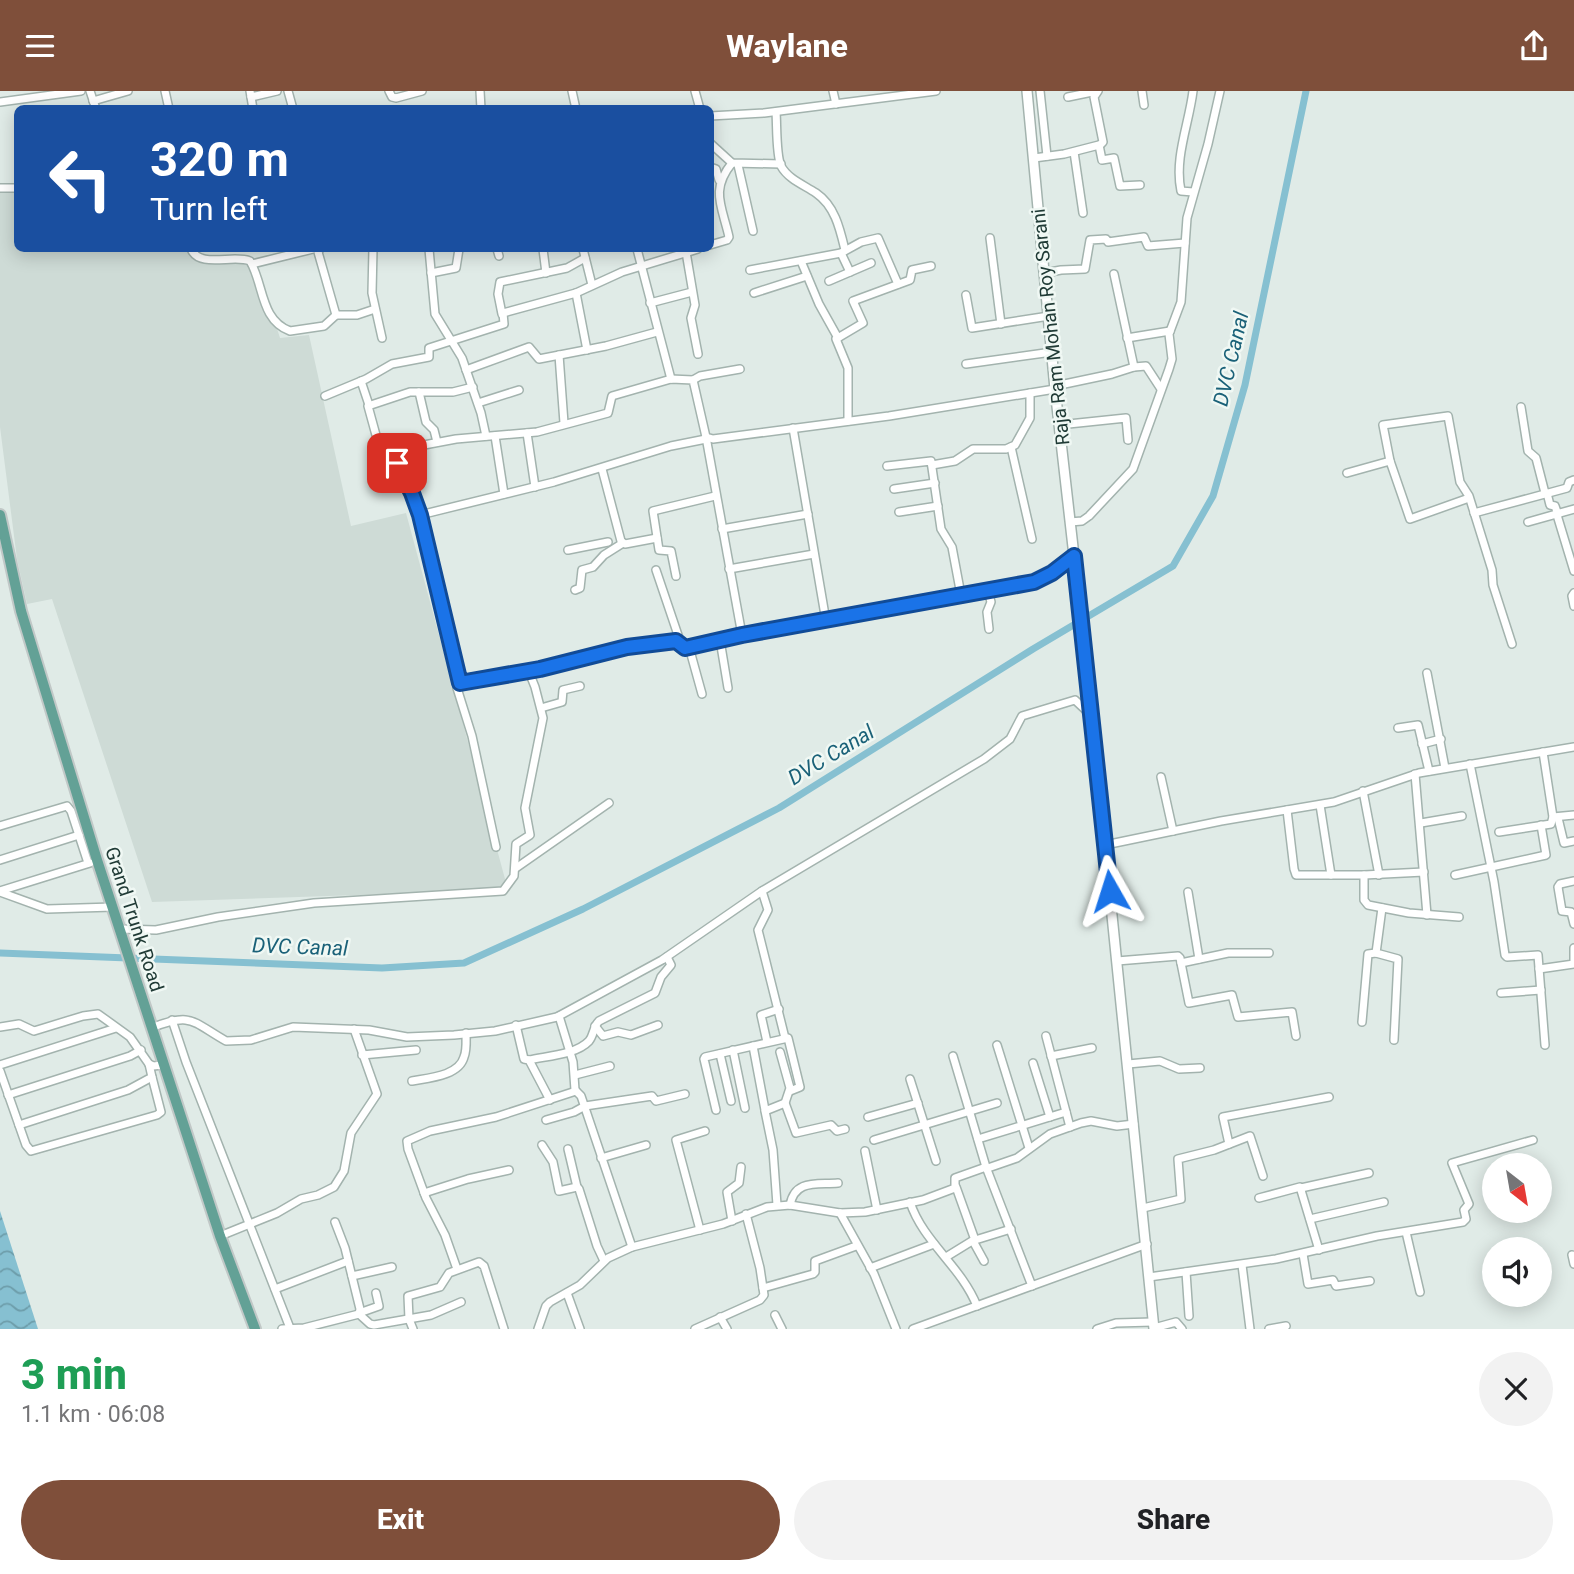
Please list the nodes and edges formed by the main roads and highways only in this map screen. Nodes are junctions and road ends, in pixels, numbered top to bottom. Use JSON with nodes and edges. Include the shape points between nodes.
{"nodes":[{"id":1,"x":0,"y":515,"type":"edge"},
{"id":2,"x":255,"y":1329,"type":"edge"}],
"edges":[{"from":1,"to":2,"type":"main road","name":"Grand Trunk Road","via":[[21,611],[92,862],[113,907],[220,1236]]}]}
